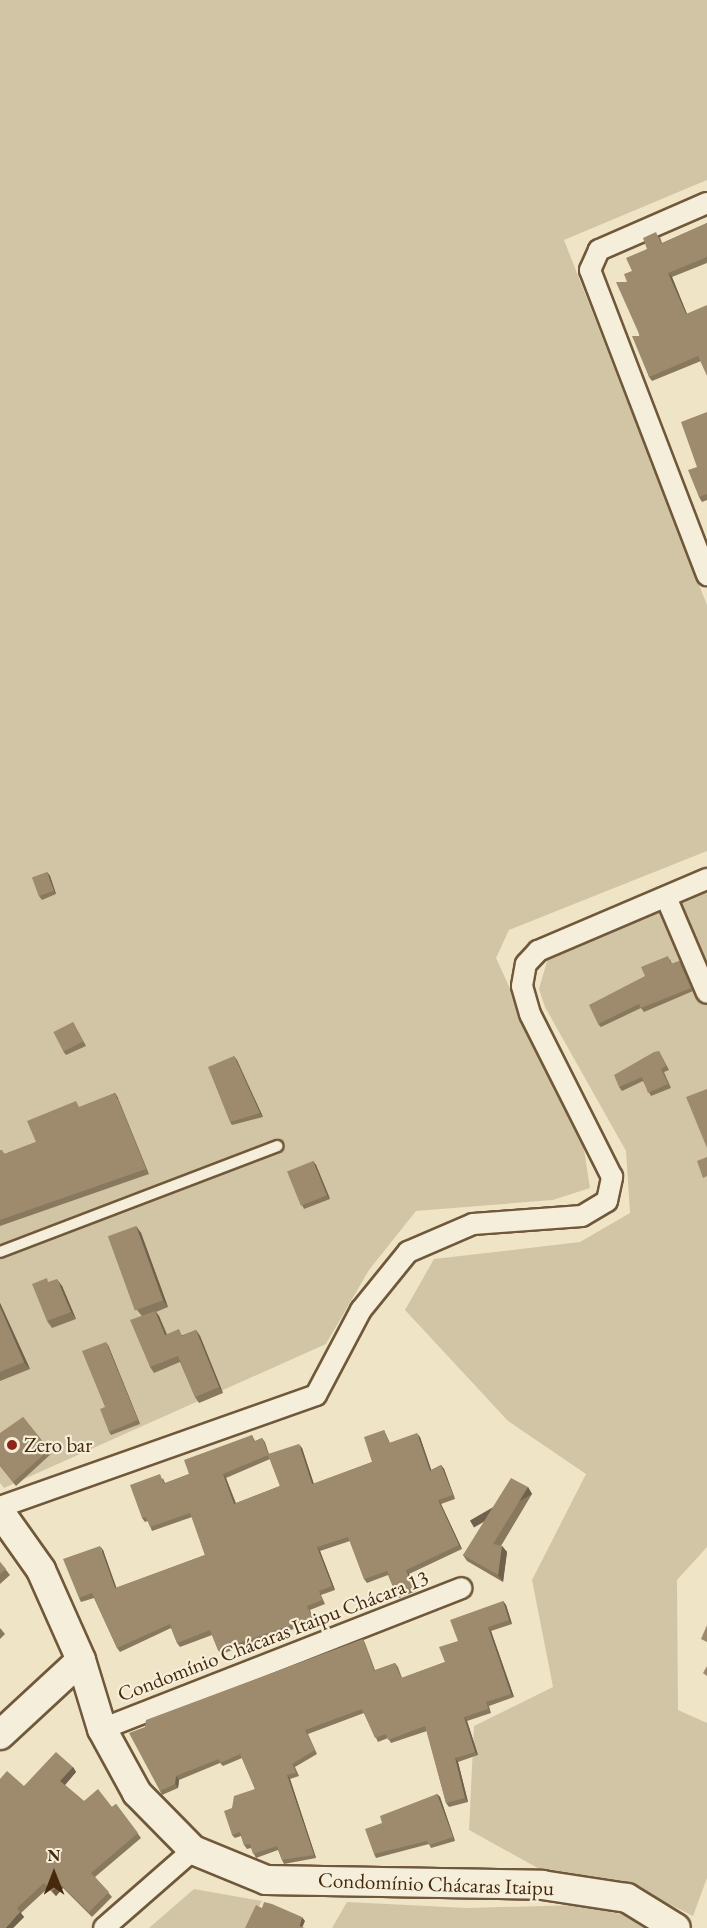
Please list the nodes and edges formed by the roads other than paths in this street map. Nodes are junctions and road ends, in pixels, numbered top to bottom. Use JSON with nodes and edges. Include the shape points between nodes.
{"nodes":[{"id":1,"x":707,"y":203,"type":"edge"},
{"id":2,"x":707,"y":575,"type":"edge"},
{"id":3,"x":707,"y":879,"type":"edge"},
{"id":4,"x":666,"y":897,"type":"junction"},
{"id":5,"x":707,"y":993,"type":"edge"},
{"id":6,"x":277,"y":1146,"type":"dead end"},
{"id":7,"x":0,"y":1252,"type":"edge"},
{"id":8,"x":0,"y":1507,"type":"edge"},
{"id":9,"x":0,"y":1512,"type":"edge"},
{"id":10,"x":461,"y":1588,"type":"dead end"},
{"id":11,"x":81,"y":1660,"type":"junction"},
{"id":12,"x":102,"y":1729,"type":"junction"},
{"id":13,"x":0,"y":1735,"type":"edge"},
{"id":14,"x":193,"y":1851,"type":"junction"},
{"id":15,"x":104,"y":1928,"type":"edge"},
{"id":16,"x":676,"y":1928,"type":"edge"}],
"edges":[{"from":1,"to":2,"type":"street","via":[[599,250],[590,270]]},
{"from":3,"to":4,"type":"street"},
{"from":4,"to":5,"type":"street"},
{"from":4,"to":8,"type":"street","via":[[538,951],[526,964],[522,986],[530,1014],[612,1177],[607,1201],[582,1216],[473,1224],[408,1252],[361,1310],[316,1395]]},
{"from":6,"to":7,"type":"lane"},
{"from":9,"to":11,"type":"street","via":[[41,1570]]},
{"from":10,"to":12,"type":"street","name":"Condomínio Chácaras Itaipu Chácara 13"},
{"from":11,"to":12,"type":"street"},
{"from":11,"to":13,"type":"street"},
{"from":12,"to":14,"type":"street","via":[[137,1793]]},
{"from":14,"to":15,"type":"street"},
{"from":14,"to":16,"type":"street","name":"Condomínio Chácaras Itaipu","via":[[266,1880],[542,1885],[627,1898]]}]}
